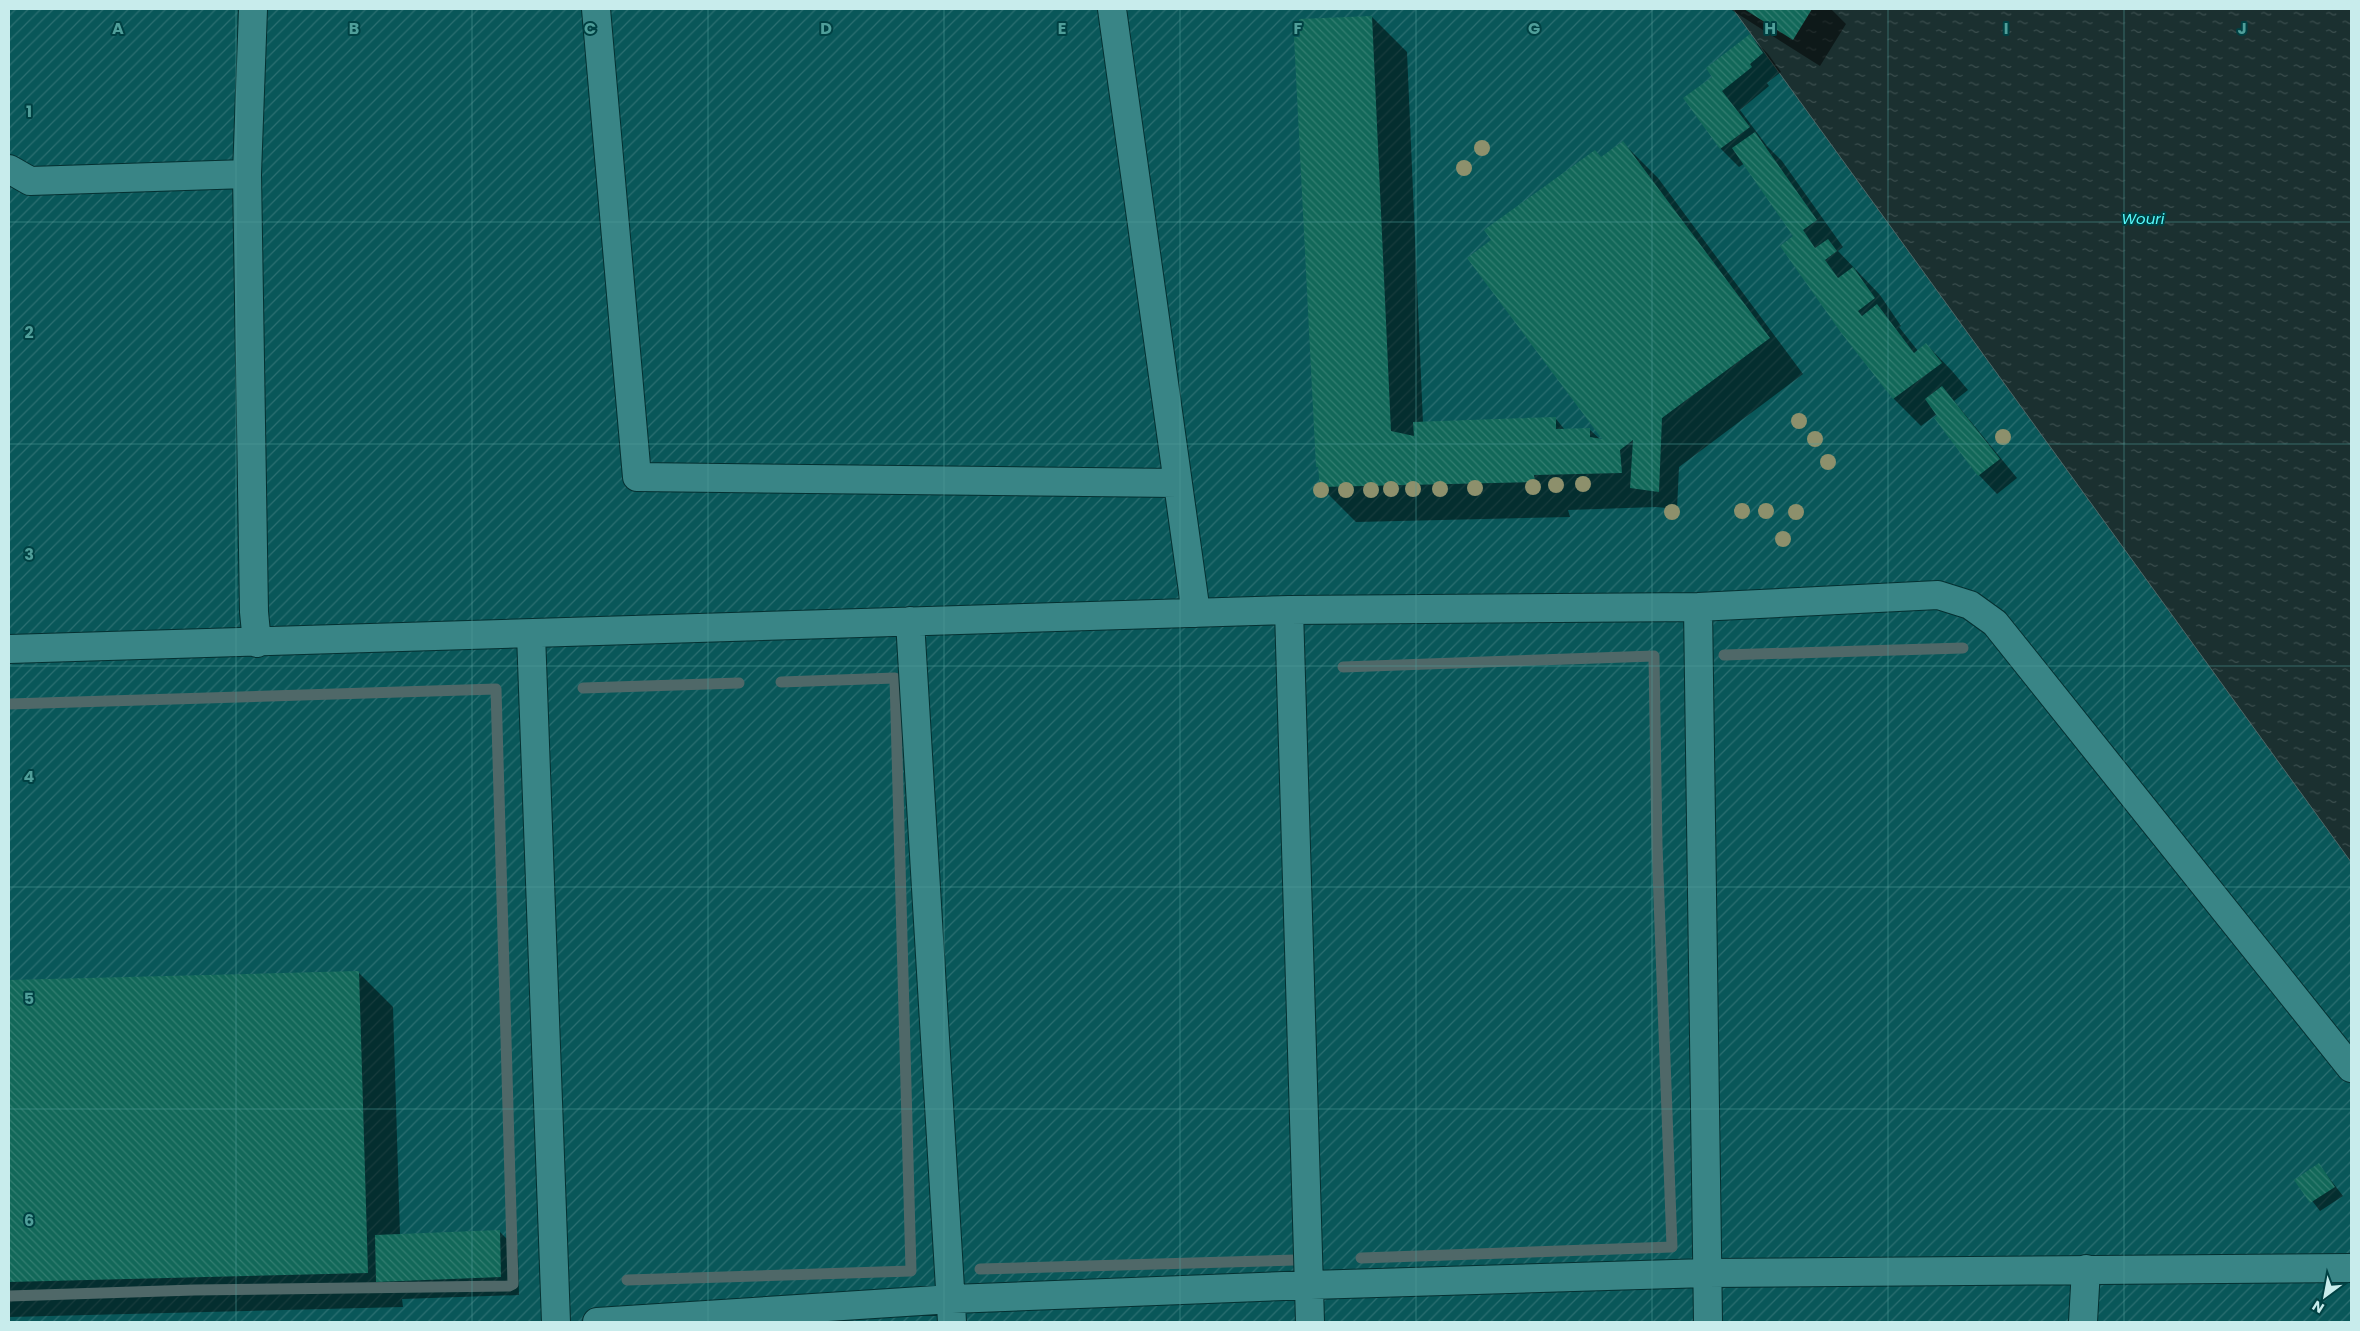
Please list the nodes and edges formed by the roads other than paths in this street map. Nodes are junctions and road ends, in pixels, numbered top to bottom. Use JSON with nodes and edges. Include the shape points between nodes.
{"nodes":[{"id":1,"x":254,"y":9,"type":"edge"},
{"id":2,"x":596,"y":9,"type":"edge"},
{"id":3,"x":1112,"y":9,"type":"edge"},
{"id":4,"x":9,"y":168,"type":"edge"},
{"id":5,"x":247,"y":174,"type":"junction"},
{"id":6,"x":1177,"y":483,"type":"junction"},
{"id":7,"x":1698,"y":606,"type":"junction"},
{"id":8,"x":1289,"y":610,"type":"junction"},
{"id":9,"x":1196,"y":613,"type":"junction"},
{"id":10,"x":910,"y":621,"type":"junction"},
{"id":11,"x":531,"y":634,"type":"junction"},
{"id":12,"x":257,"y":643,"type":"junction"},
{"id":13,"x":9,"y":649,"type":"edge"},
{"id":14,"x":2351,"y":1068,"type":"edge"},
{"id":15,"x":2351,"y":1268,"type":"edge"},
{"id":16,"x":2086,"y":1269,"type":"junction"},
{"id":17,"x":1707,"y":1273,"type":"junction"},
{"id":18,"x":1311,"y":1285,"type":"junction"},
{"id":19,"x":952,"y":1311,"type":"edge"},
{"id":20,"x":556,"y":1322,"type":"edge"},
{"id":21,"x":597,"y":1322,"type":"edge"},
{"id":22,"x":1310,"y":1322,"type":"edge"},
{"id":23,"x":1708,"y":1322,"type":"edge"},
{"id":24,"x":2083,"y":1322,"type":"edge"}],
"edges":[{"from":1,"to":5,"type":"street"},
{"from":2,"to":6,"type":"street","via":[[637,478]]},
{"from":3,"to":6,"type":"street"},
{"from":4,"to":5,"type":"street","via":[[30,181]]},
{"from":5,"to":12,"type":"street"},
{"from":6,"to":9,"type":"street"},
{"from":7,"to":8,"type":"street"},
{"from":7,"to":14,"type":"street","via":[[1938,595],[1970,605],[1995,623]]},
{"from":7,"to":17,"type":"street"},
{"from":8,"to":9,"type":"street"},
{"from":8,"to":18,"type":"street"},
{"from":9,"to":10,"type":"street"},
{"from":10,"to":11,"type":"street"},
{"from":10,"to":19,"type":"street"},
{"from":11,"to":12,"type":"street"},
{"from":11,"to":20,"type":"street"},
{"from":12,"to":13,"type":"street"},
{"from":15,"to":16,"type":"street"},
{"from":16,"to":17,"type":"street"},
{"from":16,"to":24,"type":"street"},
{"from":17,"to":18,"type":"street"},
{"from":17,"to":23,"type":"street"},
{"from":18,"to":19,"type":"street"},
{"from":18,"to":22,"type":"street"},
{"from":19,"to":21,"type":"street"}]}
